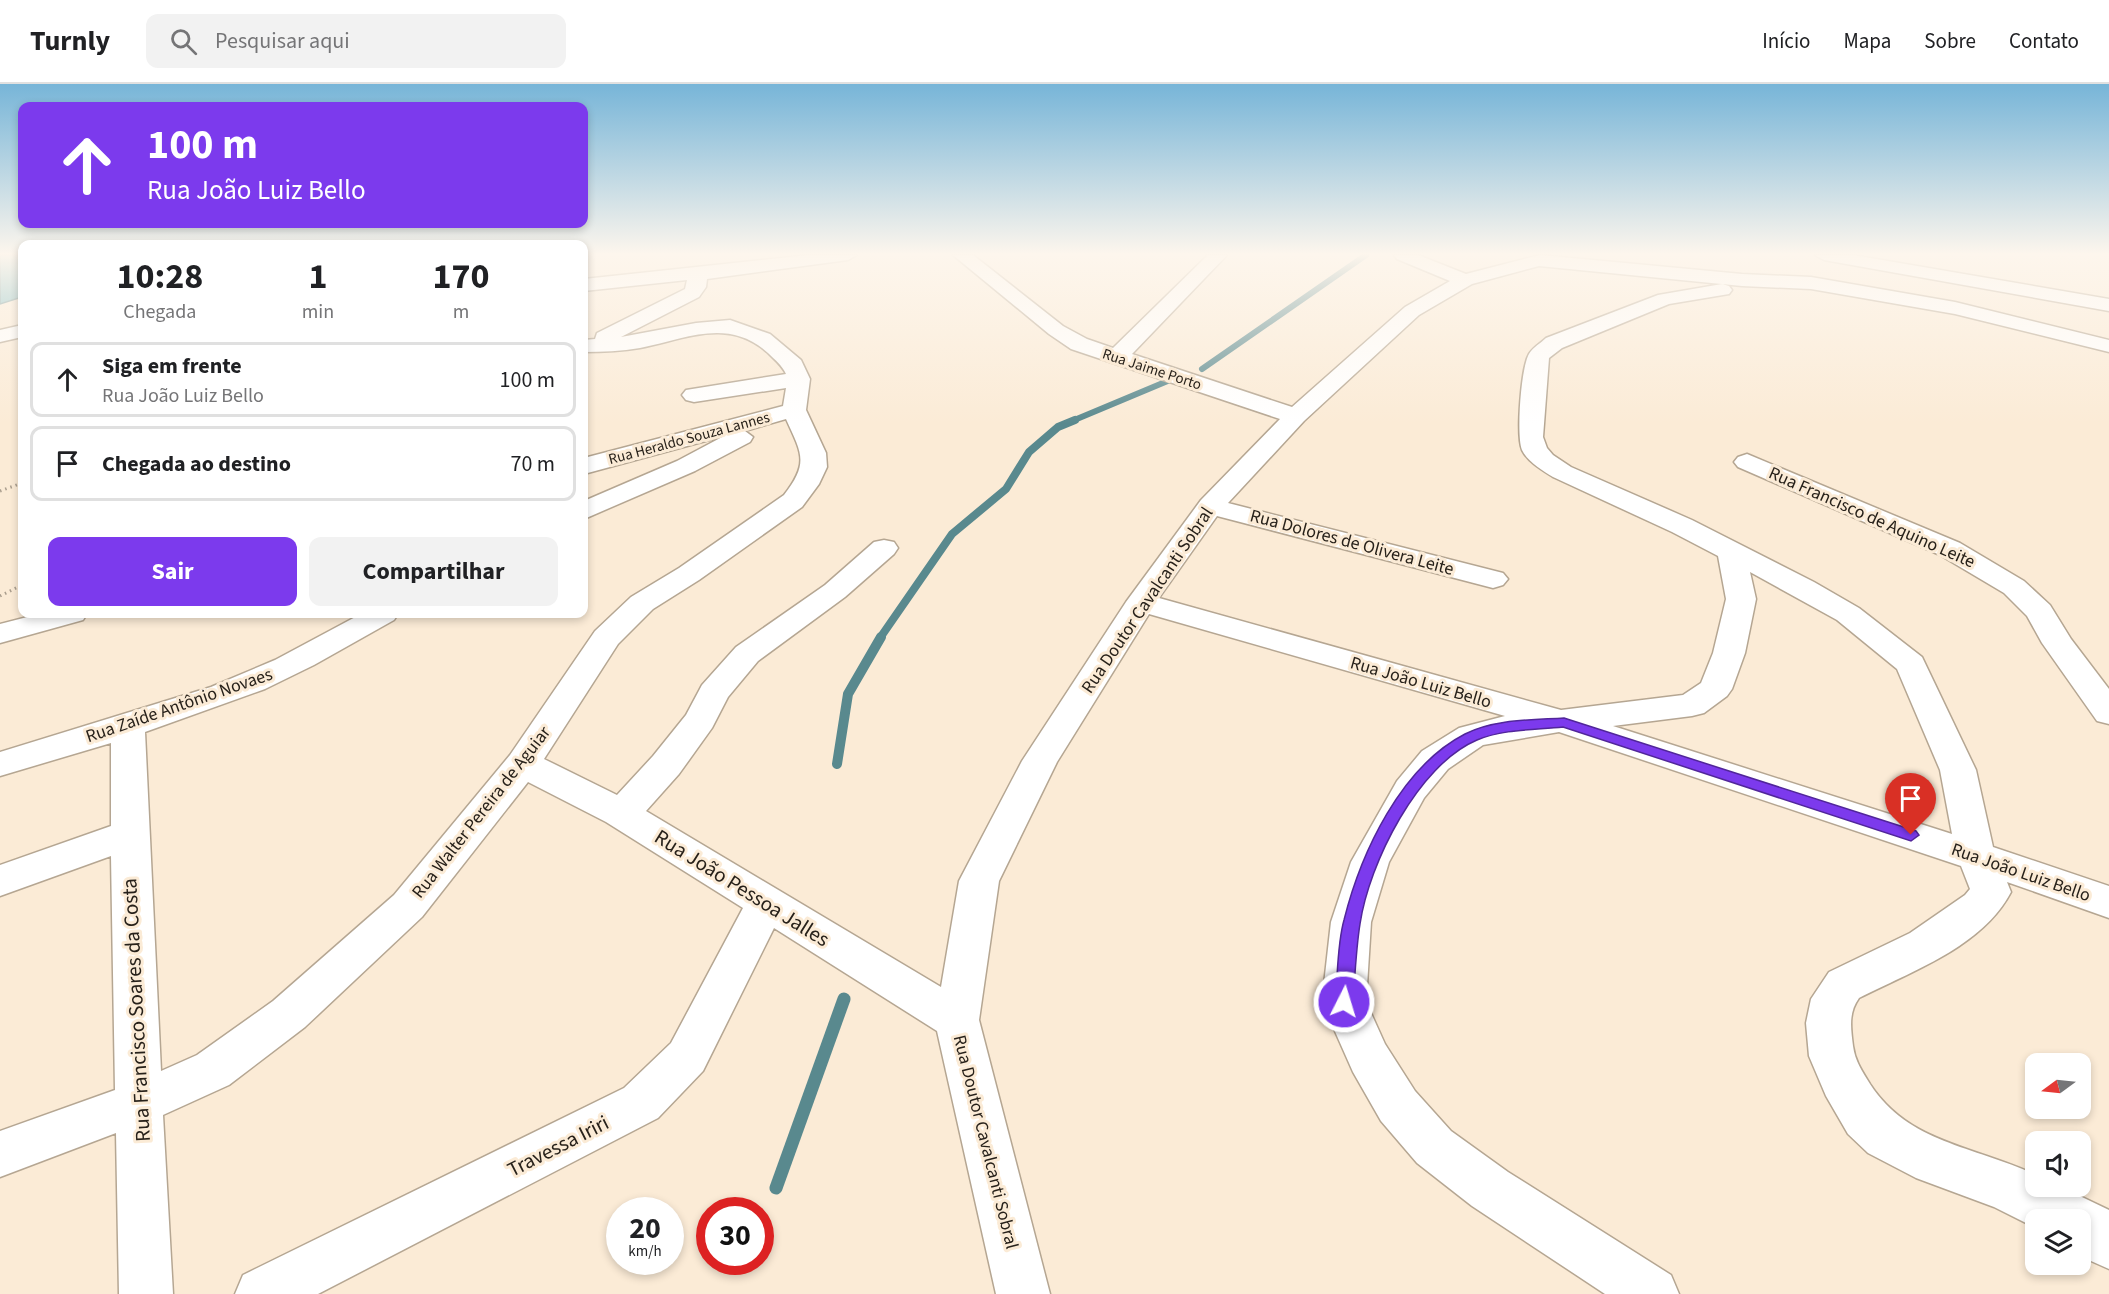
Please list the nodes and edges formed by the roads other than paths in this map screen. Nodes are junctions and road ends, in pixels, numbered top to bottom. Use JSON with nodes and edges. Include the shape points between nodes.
{"nodes":[{"id":1,"x":654,"y":311,"type":"edge"},
{"id":2,"x":1033,"y":311,"type":"edge"},
{"id":3,"x":1162,"y":311,"type":"edge"},
{"id":4,"x":1411,"y":311,"type":"edge"},
{"id":5,"x":1634,"y":311,"type":"edge"},
{"id":6,"x":1969,"y":311,"type":"edge"},
{"id":7,"x":18,"y":332,"type":"edge"},
{"id":8,"x":0,"y":336,"type":"edge"},
{"id":9,"x":588,"y":344,"type":"edge"},
{"id":10,"x":588,"y":346,"type":"edge"},
{"id":11,"x":2109,"y":346,"type":"edge"},
{"id":12,"x":1116,"y":358,"type":"junction"},
{"id":13,"x":694,"y":395,"type":"dead end"},
{"id":14,"x":788,"y":402,"type":"junction"},
{"id":15,"x":1296,"y":416,"type":"junction"},
{"id":16,"x":1747,"y":462,"type":"dead end"},
{"id":17,"x":588,"y":465,"type":"edge"},
{"id":18,"x":1210,"y":506,"type":"junction"},
{"id":19,"x":588,"y":509,"type":"edge"},
{"id":20,"x":884,"y":548,"type":"dead end"},
{"id":21,"x":1731,"y":552,"type":"junction"},
{"id":22,"x":1493,"y":579,"type":"dead end"},
{"id":23,"x":1141,"y":602,"type":"junction"},
{"id":24,"x":58,"y":618,"type":"edge"},
{"id":25,"x":376,"y":618,"type":"edge"},
{"id":26,"x":0,"y":634,"type":"edge"},
{"id":27,"x":2109,"y":713,"type":"edge"},
{"id":28,"x":1564,"y":722,"type":"junction"},
{"id":29,"x":128,"y":725,"type":"junction"},
{"id":30,"x":0,"y":764,"type":"edge"},
{"id":31,"x":523,"y":764,"type":"junction"},
{"id":32,"x":619,"y":812,"type":"junction"},
{"id":33,"x":128,"y":835,"type":"junction"},
{"id":34,"x":1976,"y":856,"type":"junction"},
{"id":35,"x":0,"y":881,"type":"edge"},
{"id":36,"x":2109,"y":902,"type":"edge"},
{"id":37,"x":766,"y":904,"type":"junction"},
{"id":38,"x":957,"y":1020,"type":"junction"},
{"id":39,"x":141,"y":1102,"type":"junction"},
{"id":40,"x":0,"y":1154,"type":"edge"},
{"id":41,"x":2052,"y":1209,"type":"edge"},
{"id":42,"x":2091,"y":1228,"type":"edge"},
{"id":43,"x":2109,"y":1243,"type":"edge"},
{"id":44,"x":146,"y":1294,"type":"edge"},
{"id":45,"x":262,"y":1294,"type":"edge"},
{"id":46,"x":1023,"y":1294,"type":"edge"},
{"id":47,"x":1652,"y":1294,"type":"edge"}],
"edges":[{"from":1,"to":9,"type":"street"},
{"from":2,"to":12,"type":"street","name":"Rua Jaime Porto","via":[[1078,344]]},
{"from":3,"to":12,"type":"street"},
{"from":4,"to":15,"type":"street","name":"Rua Doutor Cavalcanti Sobral"},
{"from":5,"to":21,"type":"street","via":[[1554,343],[1539,355],[1531,437],[1535,450],[1562,472]]},
{"from":6,"to":11,"type":"street","name":"Rua Doutor Cavalcanti Sobral"},
{"from":7,"to":8,"type":"street"},
{"from":10,"to":14,"type":"street","name":"Rua Walter Pereira de Aguiar","via":[[637,342],[696,329],[730,326],[749,331],[772,344],[793,364]]},
{"from":12,"to":15,"type":"street","name":"Rua Jaime Porto"},
{"from":13,"to":14,"type":"street"},
{"from":14,"to":17,"type":"street","name":"Rua Heraldo Souza Lannes"},
{"from":14,"to":19,"type":"street","via":[[721,449]]},
{"from":14,"to":31,"type":"street","name":"Rua Walter Pereira de Aguiar","via":[[814,453],[814,467],[800,493],[771,518],[642,603],[606,638]]},
{"from":15,"to":18,"type":"street","name":"Rua Doutor Cavalcanti Sobral"},
{"from":16,"to":27,"type":"street","name":"Rua Francisco de Aquino Leite","via":[[1950,549],[2014,587],[2038,611]]},
{"from":18,"to":22,"type":"street","name":"Rua Dolores de Olivera Leite"},
{"from":18,"to":23,"type":"street","name":"Rua Doutor Cavalcanti Sobral"},
{"from":20,"to":32,"type":"street","via":[[835,591],[747,654],[714,693],[700,720],[666,765],[638,798]]},
{"from":21,"to":28,"type":"street","via":[[1741,599],[1729,653],[1715,689],[1692,705]]},
{"from":21,"to":34,"type":"street","via":[[1848,614],[1911,664],[1958,770]]},
{"from":23,"to":28,"type":"street","name":"Rua João Luiz Bello"},
{"from":23,"to":38,"type":"street","name":"Rua Doutor Cavalcanti Sobral","via":[[1040,760],[979,881]]},
{"from":24,"to":26,"type":"street"},
{"from":25,"to":29,"type":"street","name":"Rua Zaíde Antônio Novaes","via":[[315,653],[252,682]]},
{"from":28,"to":34,"type":"street","name":"Rua João Luiz Bello"},
{"from":28,"to":47,"type":"street","via":[[1503,728],[1471,736],[1435,760],[1410,790],[1370,862],[1351,922],[1344,1002],[1369,1058],[1398,1106],[1434,1147],[1490,1189]]},
{"from":29,"to":30,"type":"street","name":"Rua Zaíde Antônio Novaes"},
{"from":29,"to":33,"type":"street","name":"Rua Francisco Soares da Costa"},
{"from":31,"to":32,"type":"street","name":"Rua João Pessoa Jalles"},
{"from":31,"to":39,"type":"street","name":"Rua Walter Pereira de Aguiar","via":[[408,906],[289,1014],[213,1070]]},
{"from":32,"to":37,"type":"street","name":"Rua João Pessoa Jalles"},
{"from":33,"to":35,"type":"street"},
{"from":33,"to":39,"type":"street","name":"Rua Francisco Soares da Costa"},
{"from":34,"to":36,"type":"street","name":"Rua João Luiz Bello"},
{"from":34,"to":41,"type":"street","via":[[1991,892],[1982,906],[1939,935],[1844,985],[1833,999],[1828,1023],[1832,1056],[1865,1118],[1885,1137]]},
{"from":37,"to":38,"type":"street","name":"Rua João Pessoa Jalles"},
{"from":37,"to":45,"type":"street","name":"Travessa Iriri","via":[[687,1057],[641,1103]]},
{"from":38,"to":46,"type":"street","name":"Rua Doutor Cavalcanti Sobral"},
{"from":39,"to":40,"type":"street","name":"Rua Walter Pereira de Aguiar"},
{"from":39,"to":44,"type":"street","name":"Rua Francisco Soares da Costa"},
{"from":42,"to":43,"type":"street"}]}
